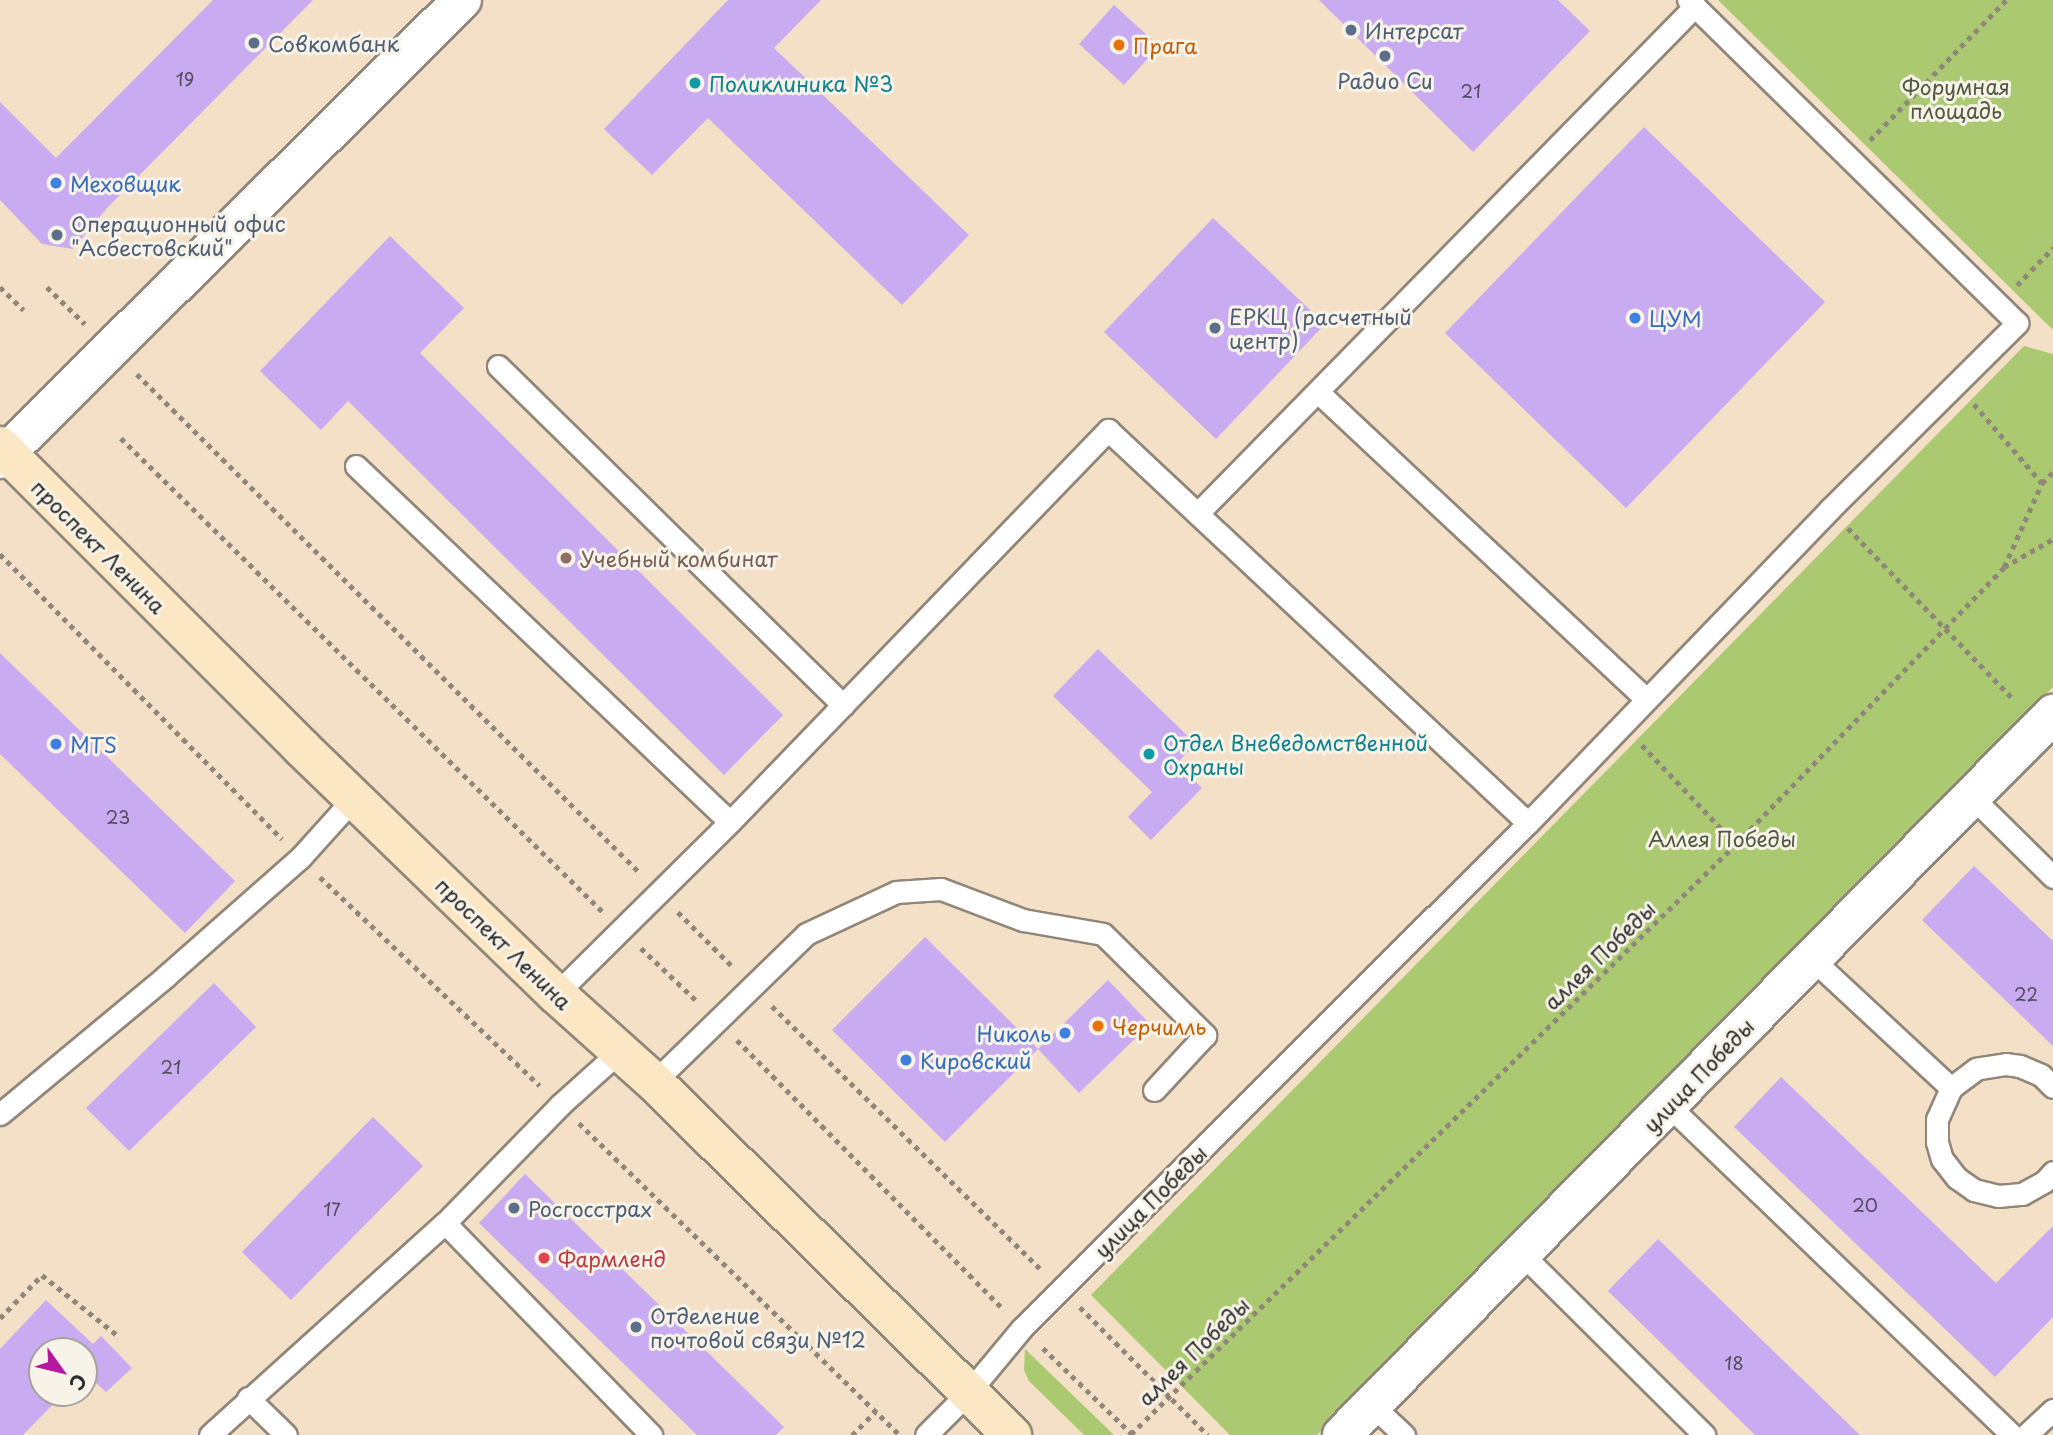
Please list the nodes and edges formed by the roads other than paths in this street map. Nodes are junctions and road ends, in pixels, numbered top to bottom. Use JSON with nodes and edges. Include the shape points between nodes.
{"nodes":[{"id":1,"x":462,"y":0,"type":"edge"},
{"id":2,"x":1692,"y":3,"type":"edge"},
{"id":3,"x":498,"y":366,"type":"dead end"},
{"id":4,"x":1318,"y":392,"type":"junction"},
{"id":5,"x":2,"y":453,"type":"edge"},
{"id":6,"x":356,"y":466,"type":"dead end"},
{"id":7,"x":1198,"y":513,"type":"junction"},
{"id":8,"x":1646,"y":699,"type":"junction"},
{"id":9,"x":843,"y":705,"type":"junction"},
{"id":10,"x":2046,"y":720,"type":"edge"},
{"id":11,"x":1972,"y":797,"type":"junction"},
{"id":12,"x":354,"y":798,"type":"junction"},
{"id":13,"x":730,"y":822,"type":"junction"},
{"id":14,"x":1528,"y":823,"type":"junction"},
{"id":15,"x":2053,"y":877,"type":"edge"},
{"id":16,"x":1810,"y":957,"type":"junction"},
{"id":17,"x":556,"y":994,"type":"junction"},
{"id":18,"x":620,"y":1051,"type":"junction"},
{"id":19,"x":654,"y":1083,"type":"junction"},
{"id":20,"x":2053,"y":1087,"type":"edge"},
{"id":21,"x":1951,"y":1088,"type":"junction"},
{"id":22,"x":1154,"y":1090,"type":"dead end"},
{"id":23,"x":1669,"y":1106,"type":"junction"},
{"id":24,"x":0,"y":1114,"type":"edge"},
{"id":25,"x":2053,"y":1172,"type":"edge"},
{"id":26,"x":445,"y":1223,"type":"junction"},
{"id":27,"x":1522,"y":1254,"type":"junction"},
{"id":28,"x":968,"y":1393,"type":"junction"},
{"id":29,"x":248,"y":1398,"type":"junction"},
{"id":30,"x":1372,"y":1405,"type":"junction"},
{"id":31,"x":2053,"y":1410,"type":"edge"},
{"id":32,"x":210,"y":1435,"type":"edge"},
{"id":33,"x":286,"y":1435,"type":"edge"},
{"id":34,"x":651,"y":1435,"type":"edge"},
{"id":35,"x":926,"y":1435,"type":"edge"},
{"id":36,"x":1012,"y":1435,"type":"edge"},
{"id":37,"x":1342,"y":1435,"type":"edge"},
{"id":38,"x":1404,"y":1435,"type":"edge"},
{"id":39,"x":1704,"y":1435,"type":"edge"},
{"id":40,"x":2012,"y":1435,"type":"edge"},
{"id":41,"x":2026,"y":1435,"type":"edge"}],
"edges":[{"from":1,"to":5,"type":"street"},
{"from":2,"to":4,"type":"lane"},
{"from":2,"to":8,"type":"lane","name":"улица Победы","via":[[2017,323]]},
{"from":3,"to":9,"type":"lane"},
{"from":4,"to":7,"type":"lane"},
{"from":4,"to":8,"type":"lane"},
{"from":5,"to":12,"type":"street","name":"проспект Ленина"},
{"from":6,"to":13,"type":"lane"},
{"from":7,"to":9,"type":"lane","via":[[1108,430]]},
{"from":7,"to":14,"type":"lane"},
{"from":8,"to":14,"type":"lane","name":"улица Победы"},
{"from":9,"to":13,"type":"lane"},
{"from":10,"to":11,"type":"street","name":"улица Победы"},
{"from":11,"to":15,"type":"lane"},
{"from":11,"to":16,"type":"street","name":"улица Победы"},
{"from":12,"to":17,"type":"street","name":"проспект Ленина"},
{"from":12,"to":24,"type":"lane","via":[[300,858]]},
{"from":13,"to":17,"type":"lane"},
{"from":14,"to":28,"type":"lane","name":"улица Победы","via":[[1022,1328]]},
{"from":16,"to":21,"type":"lane"},
{"from":16,"to":23,"type":"street","name":"улица Победы"},
{"from":17,"to":18,"type":"street","name":"проспект Ленина"},
{"from":18,"to":19,"type":"street","name":"проспект Ленина"},
{"from":18,"to":26,"type":"lane","via":[[560,1105]]},
{"from":19,"to":22,"type":"lane","via":[[806,934],[896,892],[941,889],[1023,920],[1103,934],[1205,1035]]},
{"from":19,"to":28,"type":"street","name":"проспект Ленина"},
{"from":20,"to":21,"type":"lane","via":[[2041,1075],[2006,1063],[1976,1069]]},
{"from":21,"to":25,"type":"lane","via":[[1937,1119],[1937,1142],[1942,1160],[1956,1178],[1974,1191],[1998,1196],[2022,1194]]},
{"from":23,"to":27,"type":"street","name":"улица Победы"},
{"from":23,"to":40,"type":"lane"},
{"from":26,"to":29,"type":"lane"},
{"from":26,"to":34,"type":"lane"},
{"from":27,"to":30,"type":"street","name":"улица Победы"},
{"from":27,"to":39,"type":"lane"},
{"from":28,"to":35,"type":"lane","name":"улица Победы"},
{"from":28,"to":36,"type":"street","name":"проспект Ленина"},
{"from":29,"to":32,"type":"lane"},
{"from":29,"to":33,"type":"lane"},
{"from":30,"to":37,"type":"street","name":"улица Победы"},
{"from":30,"to":38,"type":"lane"},
{"from":31,"to":41,"type":"lane"}]}
